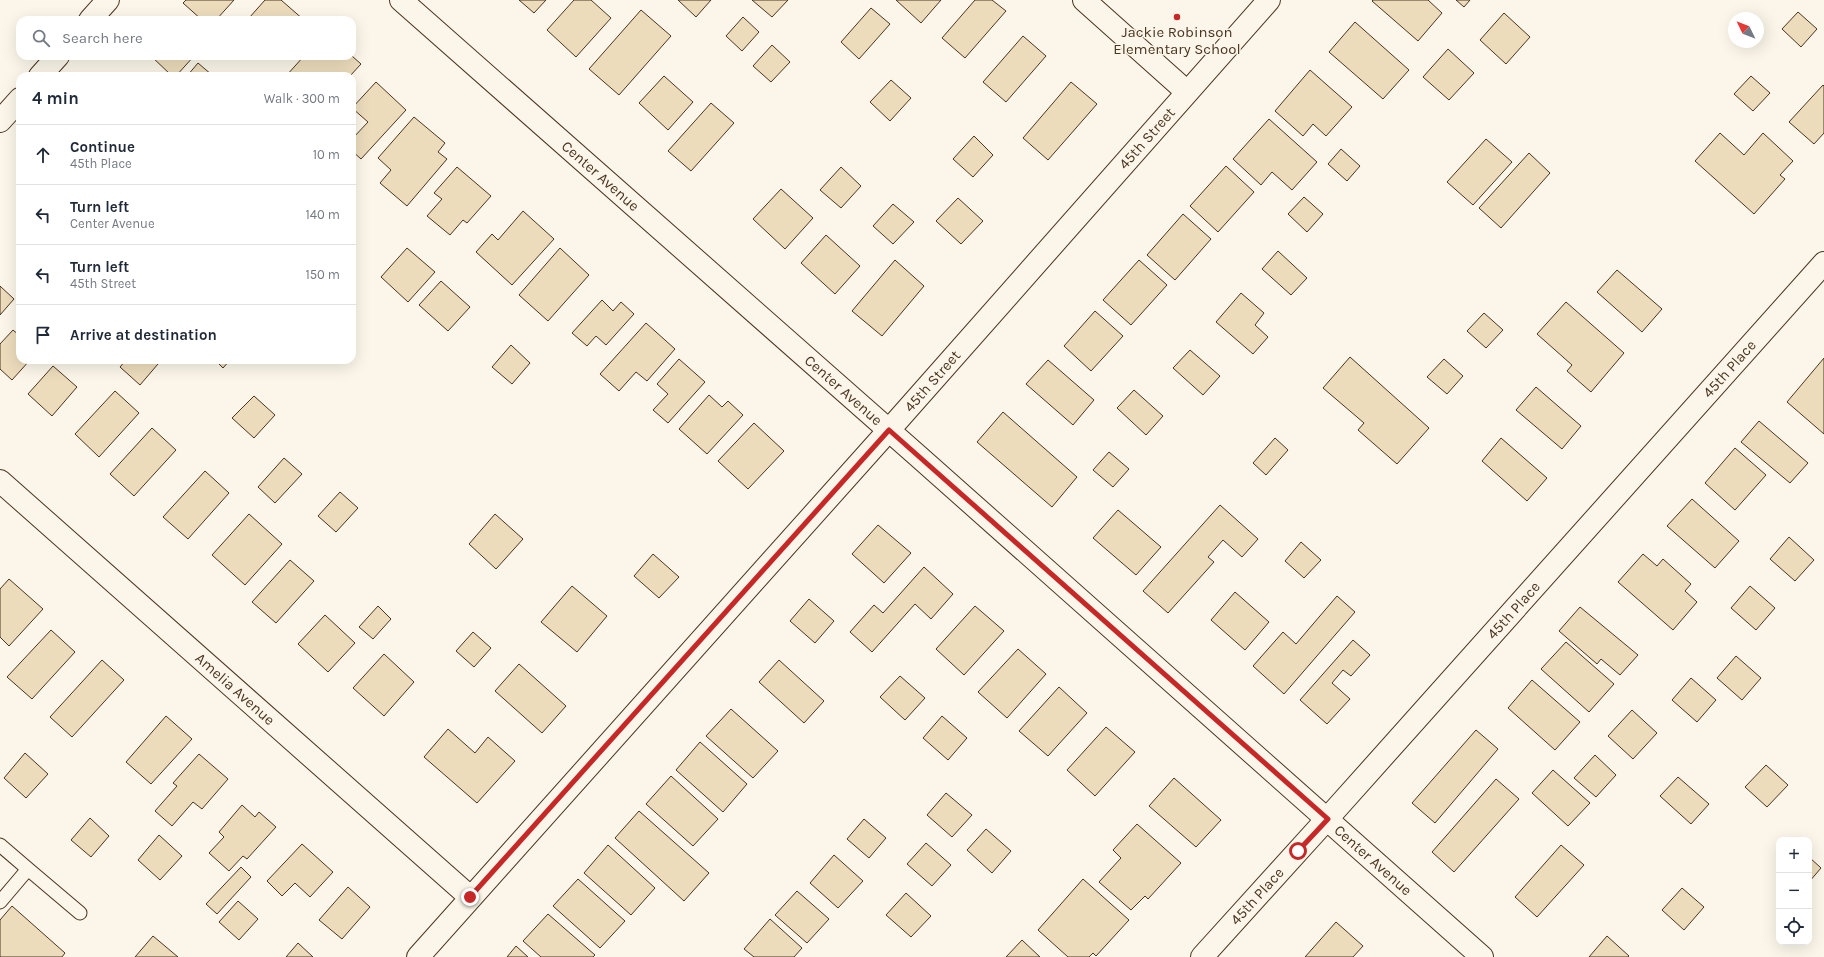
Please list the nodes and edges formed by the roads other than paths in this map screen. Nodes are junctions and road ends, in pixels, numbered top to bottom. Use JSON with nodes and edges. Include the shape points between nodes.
{"nodes":[{"id":1,"x":108,"y":0,"type":"edge"},
{"id":2,"x":401,"y":0,"type":"edge"},
{"id":3,"x":1084,"y":0,"type":"edge"},
{"id":4,"x":1269,"y":0,"type":"edge"},
{"id":5,"x":94,"y":16,"type":"edge"},
{"id":6,"x":54,"y":60,"type":"edge"},
{"id":7,"x":44,"y":72,"type":"edge"},
{"id":8,"x":1187,"y":92,"type":"junction"},
{"id":9,"x":16,"y":104,"type":"edge"},
{"id":10,"x":0,"y":122,"type":"edge"},
{"id":11,"x":1824,"y":263,"type":"edge"},
{"id":12,"x":889,"y":430,"type":"junction"},
{"id":13,"x":0,"y":481,"type":"edge"},
{"id":14,"x":1328,"y":819,"type":"junction"},
{"id":15,"x":0,"y":845,"type":"edge"},
{"id":16,"x":28,"y":870,"type":"junction"},
{"id":17,"x":470,"y":897,"type":"junction"},
{"id":18,"x":0,"y":902,"type":"edge"},
{"id":19,"x":80,"y":913,"type":"dead end"},
{"id":20,"x":418,"y":957,"type":"edge"},
{"id":21,"x":1202,"y":957,"type":"edge"},
{"id":22,"x":1482,"y":957,"type":"edge"}],
"edges":[{"from":1,"to":5,"type":"street"},
{"from":2,"to":12,"type":"street","name":"Center Avenue"},
{"from":3,"to":8,"type":"street"},
{"from":4,"to":8,"type":"street","name":"45th Street"},
{"from":6,"to":7,"type":"street"},
{"from":8,"to":12,"type":"street","name":"45th Street"},
{"from":9,"to":10,"type":"street"},
{"from":11,"to":14,"type":"street","name":"45th Place"},
{"from":12,"to":14,"type":"street","name":"Center Avenue"},
{"from":12,"to":17,"type":"street","name":"45th Street"},
{"from":13,"to":17,"type":"street","name":"Amelia Avenue"},
{"from":14,"to":21,"type":"street","name":"45th Place"},
{"from":14,"to":22,"type":"street","name":"Center Avenue"},
{"from":15,"to":16,"type":"lane"},
{"from":16,"to":18,"type":"lane"},
{"from":16,"to":19,"type":"lane"},
{"from":17,"to":20,"type":"street","name":"45th Street"}]}
